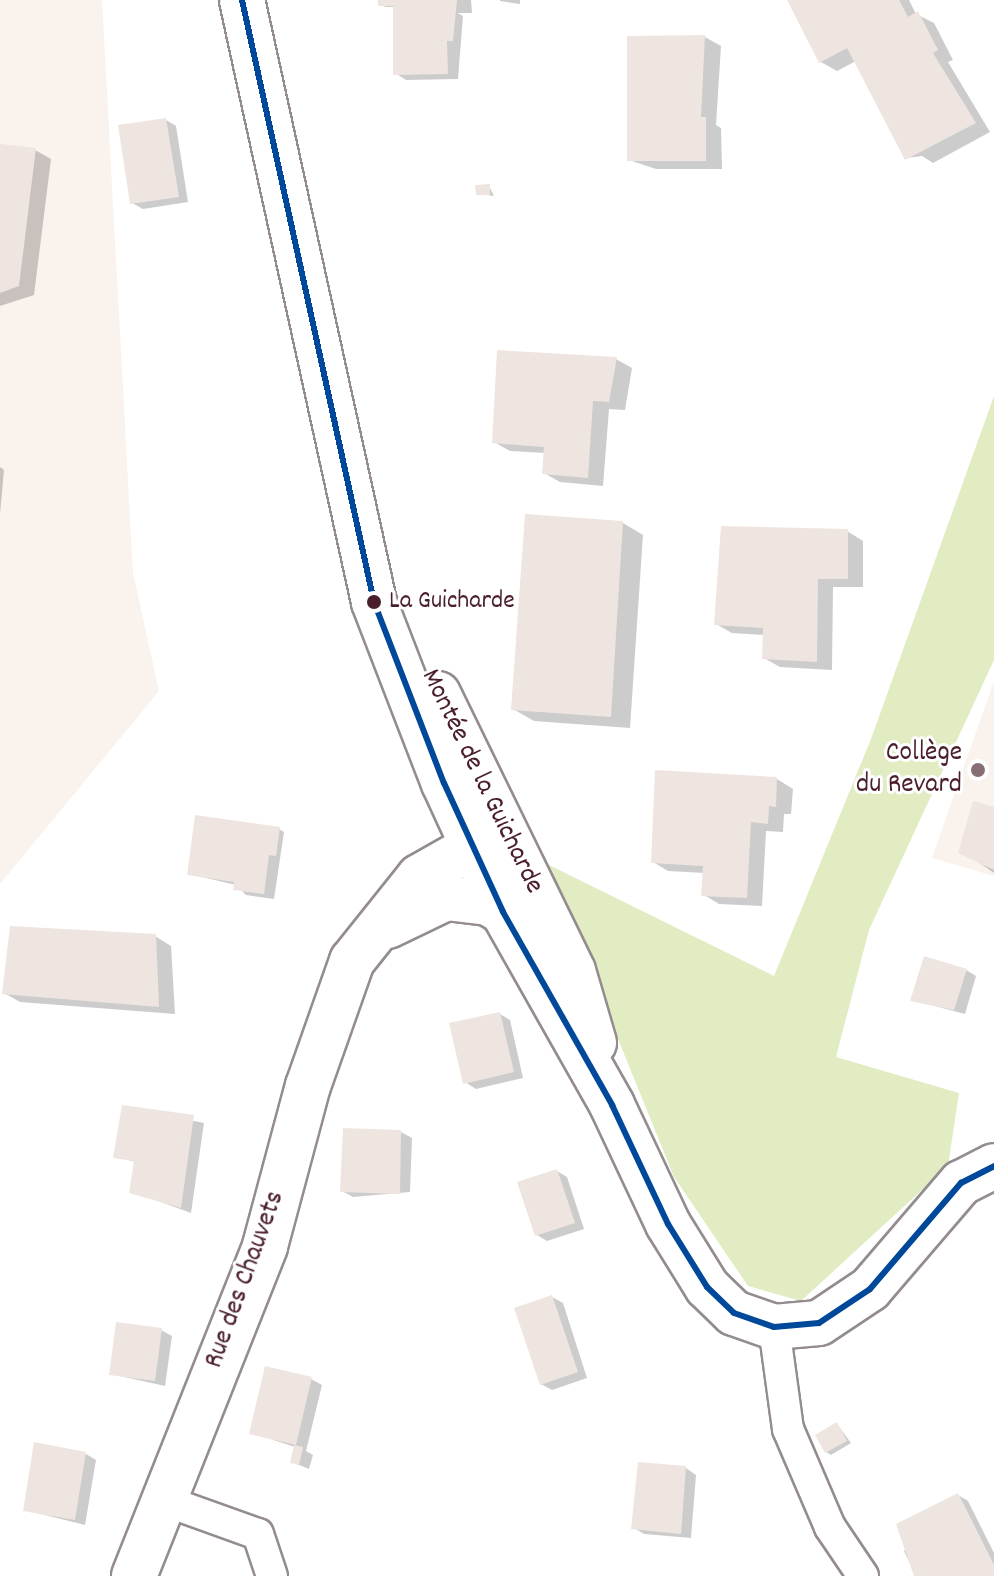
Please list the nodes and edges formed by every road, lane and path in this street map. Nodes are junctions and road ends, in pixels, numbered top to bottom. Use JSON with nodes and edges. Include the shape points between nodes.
{"nodes":[{"id":1,"x":242,"y":0,"type":"edge"},
{"id":2,"x":346,"y":461,"type":"junction"},
{"id":3,"x":472,"y":847,"type":"junction"},
{"id":4,"x":522,"y":870,"type":"junction"},
{"id":5,"x":503,"y":912,"type":"junction"},
{"id":6,"x":368,"y":937,"type":"junction"},
{"id":7,"x":612,"y":1105,"type":"junction"},
{"id":8,"x":994,"y":1166,"type":"edge"},
{"id":9,"x":774,"y":1327,"type":"junction"},
{"id":10,"x":160,"y":1499,"type":"junction"},
{"id":11,"x":134,"y":1576,"type":"edge"},
{"id":12,"x":272,"y":1576,"type":"edge"},
{"id":13,"x":863,"y":1576,"type":"edge"}],
"edges":[{"from":1,"to":2,"type":"main road","name":"Montée de la Guicharde"},
{"from":2,"to":3,"type":"main road","name":"Montée de la Guicharde","via":[[374,602]]},
{"from":2,"to":4,"type":"main road","name":"Montée de la Guicharde","via":[[417,650]]},
{"from":3,"to":4,"type":"main road"},
{"from":3,"to":5,"type":"main road","name":"Montée de la Guicharde"},
{"from":3,"to":6,"type":"main road","name":"Rue des Chauvets","via":[[419,877]]},
{"from":4,"to":7,"type":"main road","name":"Montée de la Guicharde","via":[[573,971]]},
{"from":5,"to":6,"type":"main road","via":[[466,898],[446,898]]},
{"from":5,"to":7,"type":"main road","name":"Montée de la Guicharde"},
{"from":6,"to":10,"type":"main road","name":"Rue des Chauvets","via":[[352,961],[308,1086],[265,1246]]},
{"from":7,"to":9,"type":"main road","name":"Montée de la Guicharde","via":[[668,1224],[707,1287],[734,1313]]},
{"from":8,"to":9,"type":"main road","name":"Montée de la Guicharde","via":[[961,1183],[846,1310],[810,1326]]},
{"from":9,"to":13,"type":"street","via":[[788,1429],[830,1527]]},
{"from":10,"to":11,"type":"main road","name":"Rue des Chauvets"},
{"from":10,"to":12,"type":"street","via":[[258,1534]]}]}
